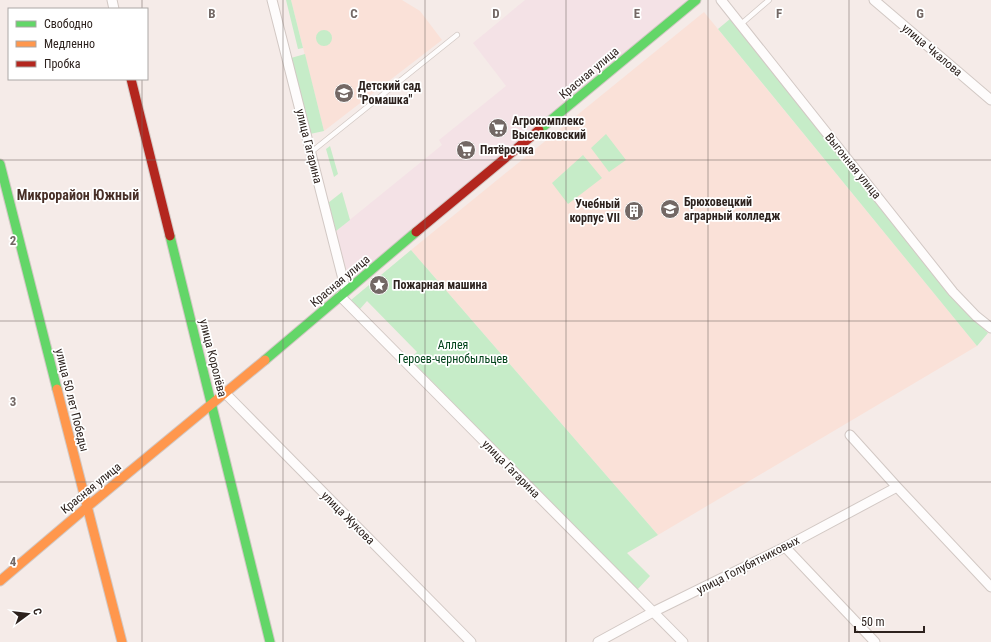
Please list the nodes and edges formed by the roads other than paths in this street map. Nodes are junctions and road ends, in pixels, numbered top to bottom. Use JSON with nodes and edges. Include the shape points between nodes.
{"nodes":[{"id":1,"x":272,"y":0,"type":"edge"},
{"id":2,"x":696,"y":0,"type":"edge"},
{"id":3,"x":721,"y":0,"type":"edge"},
{"id":4,"x":769,"y":0,"type":"edge"},
{"id":5,"x":874,"y":0,"type":"edge"},
{"id":6,"x":740,"y":24,"type":"junction"},
{"id":7,"x":457,"y":35,"type":"dead end"},
{"id":8,"x":131,"y":80,"type":"edge"},
{"id":9,"x":991,"y":100,"type":"edge"},
{"id":10,"x":310,"y":153,"type":"junction"},
{"id":11,"x":0,"y":164,"type":"edge"},
{"id":12,"x":343,"y":294,"type":"junction"},
{"id":13,"x":991,"y":328,"type":"edge"},
{"id":14,"x":226,"y":394,"type":"junction"},
{"id":15,"x":212,"y":405,"type":"junction"},
{"id":16,"x":850,"y":435,"type":"dead end"},
{"id":17,"x":897,"y":487,"type":"junction"},
{"id":18,"x":87,"y":507,"type":"junction"},
{"id":19,"x":785,"y":547,"type":"junction"},
{"id":20,"x":0,"y":581,"type":"edge"},
{"id":21,"x":991,"y":587,"type":"edge"},
{"id":22,"x":653,"y":612,"type":"junction"},
{"id":23,"x":122,"y":642,"type":"edge"},
{"id":24,"x":270,"y":642,"type":"edge"},
{"id":25,"x":471,"y":642,"type":"edge"},
{"id":26,"x":598,"y":642,"type":"edge"},
{"id":27,"x":683,"y":642,"type":"edge"},
{"id":28,"x":875,"y":642,"type":"edge"}],
"edges":[{"from":1,"to":10,"type":"street","name":"улица Гагарина"},
{"from":2,"to":12,"type":"street","name":"Красная улица"},
{"from":3,"to":6,"type":"street","name":"Выгонная улица"},
{"from":4,"to":6,"type":"lane"},
{"from":5,"to":9,"type":"street","name":"улица Чкалова"},
{"from":6,"to":13,"type":"street","name":"Выгонная улица","via":[[953,292]]},
{"from":7,"to":10,"type":"lane"},
{"from":8,"to":15,"type":"street","name":"улица Королёва"},
{"from":10,"to":12,"type":"street","name":"улица Гагарина"},
{"from":11,"to":18,"type":"street","name":"улица 50 лет Победы"},
{"from":12,"to":14,"type":"street","name":"Красная улица"},
{"from":12,"to":22,"type":"street","name":"улица Гагарина"},
{"from":14,"to":15,"type":"street","name":"Красная улица"},
{"from":14,"to":25,"type":"street","name":"улица Жукова"},
{"from":15,"to":18,"type":"street","name":"Красная улица"},
{"from":15,"to":24,"type":"street","name":"улица Королёва"},
{"from":16,"to":17,"type":"street"},
{"from":17,"to":19,"type":"street","name":"улица Голубятниковых"},
{"from":17,"to":21,"type":"street"},
{"from":18,"to":20,"type":"street","name":"Красная улица"},
{"from":18,"to":23,"type":"street","name":"улица 50 лет Победы"},
{"from":19,"to":22,"type":"street","name":"улица Голубятниковых"},
{"from":19,"to":28,"type":"street"},
{"from":22,"to":26,"type":"street","name":"улица Голубятниковых"},
{"from":22,"to":27,"type":"street","name":"улица Гагарина"}]}
